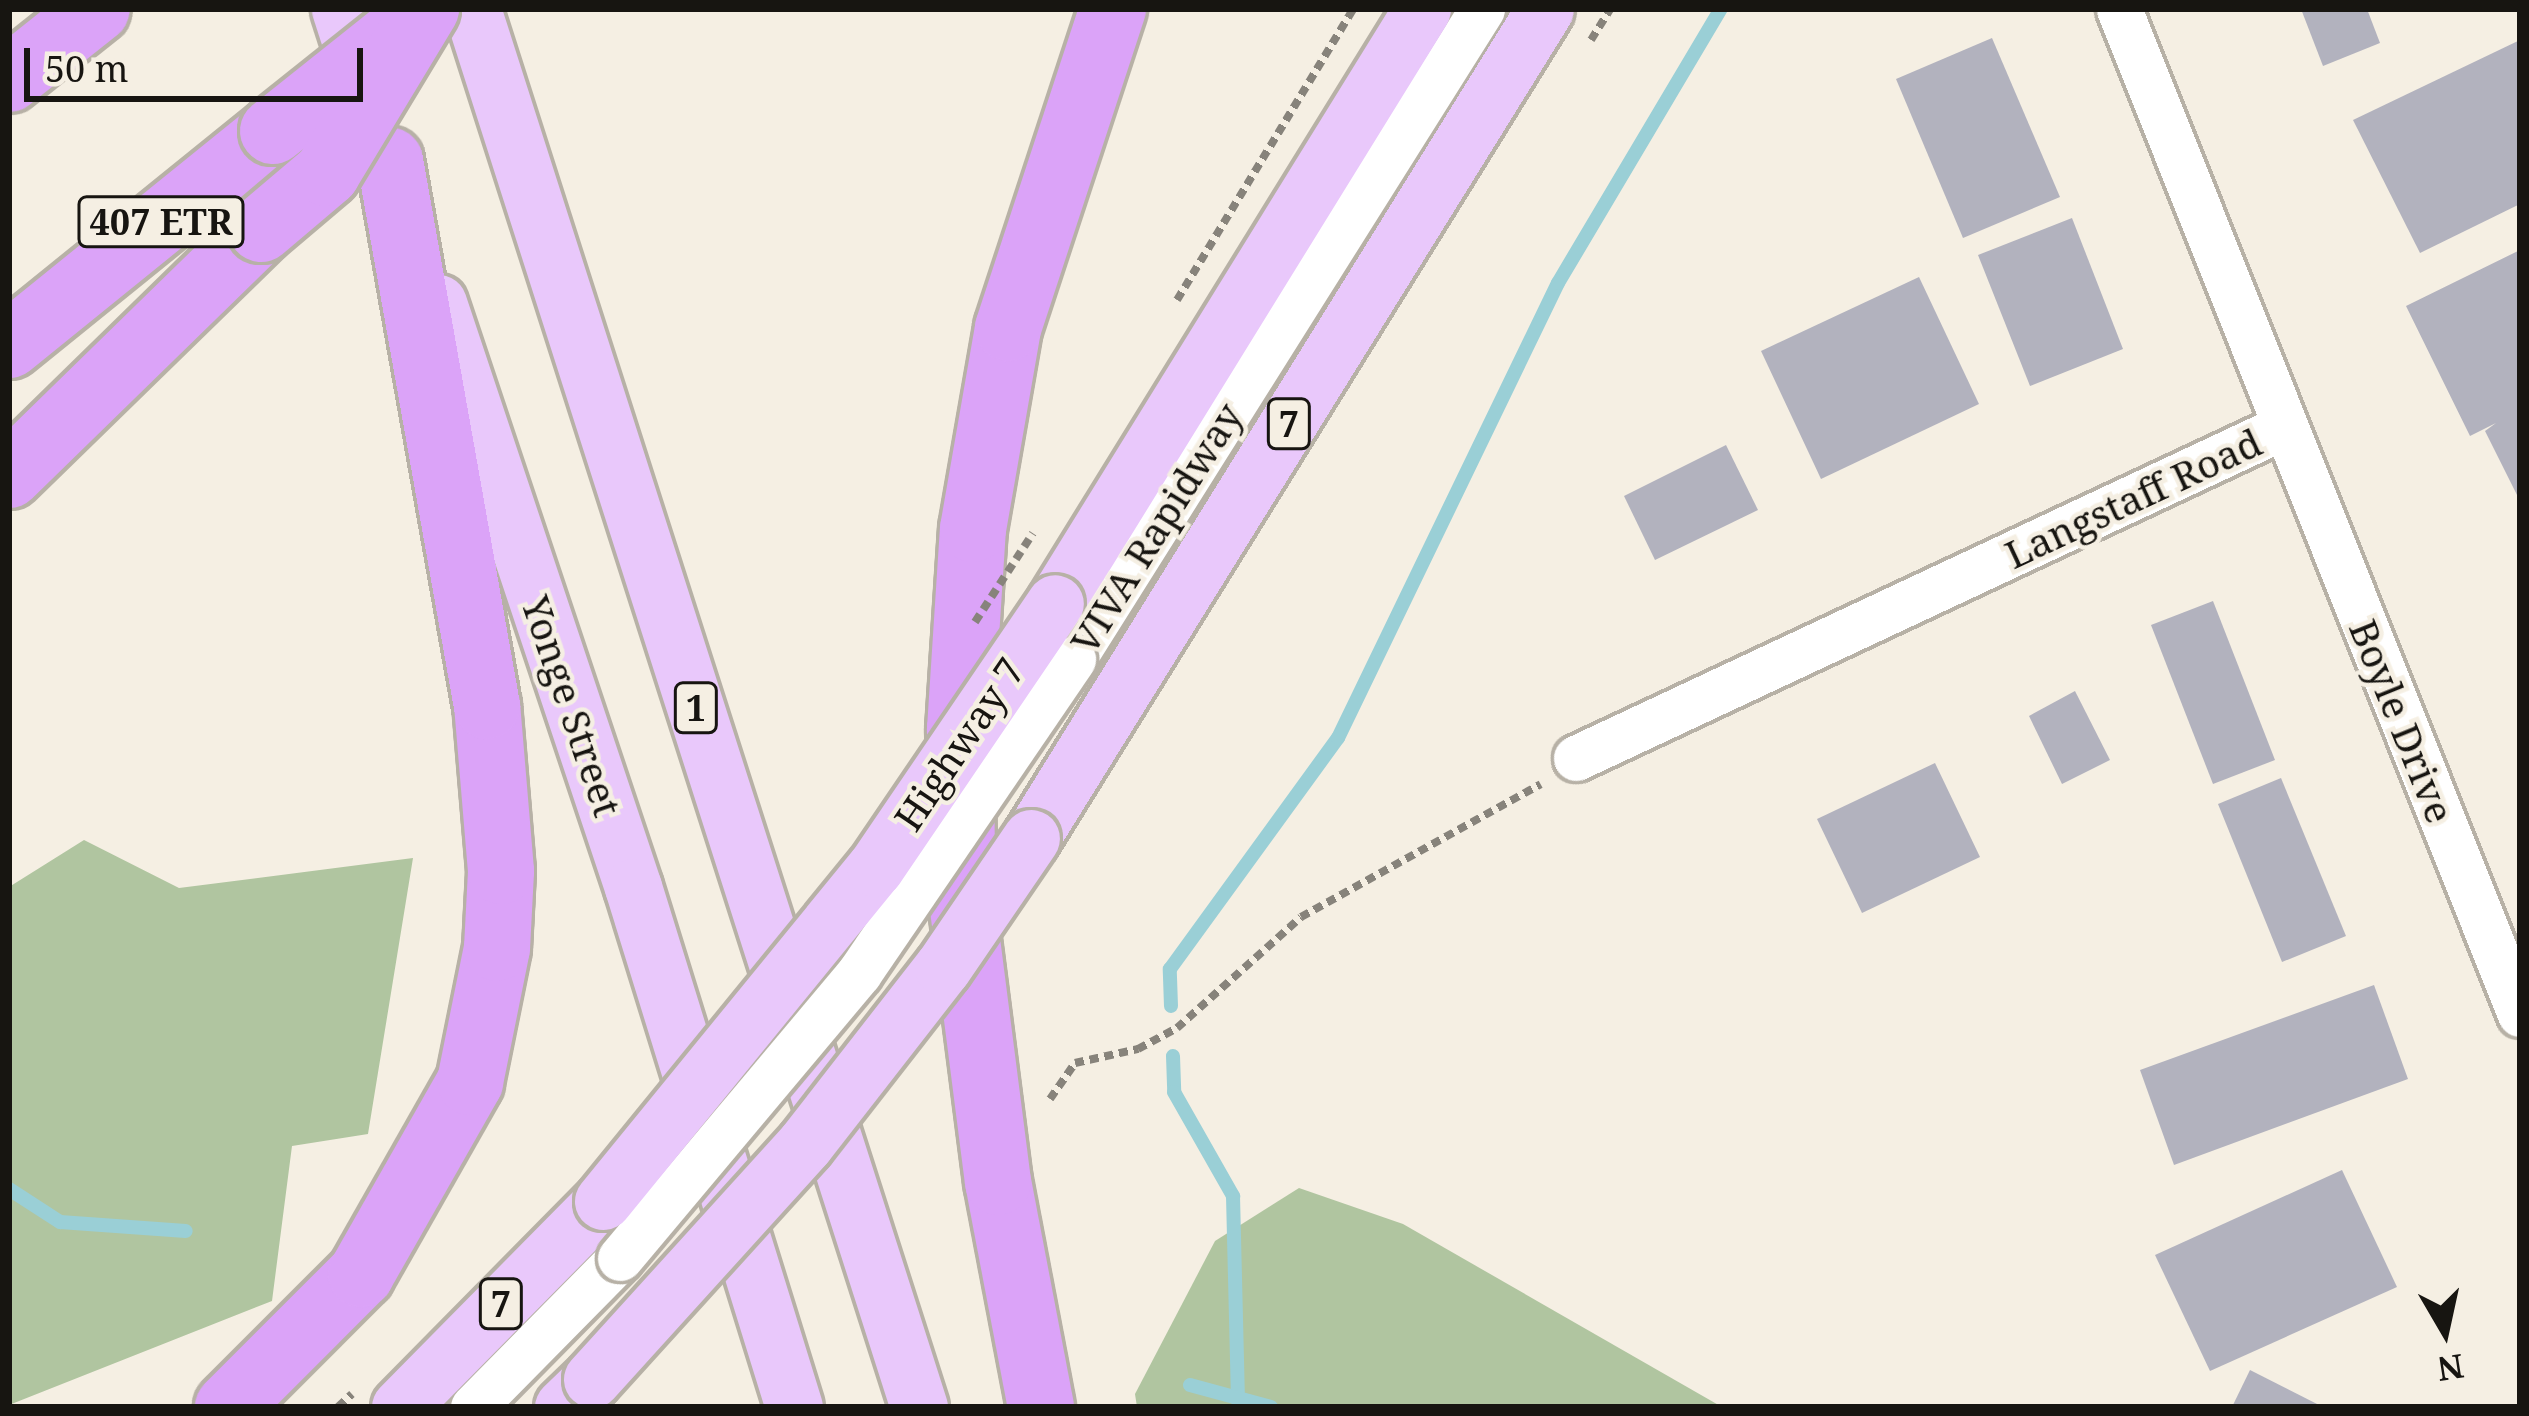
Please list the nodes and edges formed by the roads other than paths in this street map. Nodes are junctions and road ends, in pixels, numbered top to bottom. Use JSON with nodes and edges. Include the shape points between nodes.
{"nodes":[{"id":1,"x":97,"y":9,"type":"edge"},
{"id":2,"x":340,"y":9,"type":"edge"},
{"id":3,"x":426,"y":9,"type":"edge"},
{"id":4,"x":472,"y":9,"type":"edge"},
{"id":5,"x":1113,"y":9,"type":"edge"},
{"id":6,"x":1422,"y":9,"type":"edge"},
{"id":7,"x":1482,"y":9,"type":"edge"},
{"id":8,"x":1545,"y":9,"type":"edge"},
{"id":9,"x":2119,"y":9,"type":"edge"},
{"id":10,"x":9,"y":79,"type":"edge"},
{"id":11,"x":390,"y":161,"type":"junction"},
{"id":12,"x":9,"y":345,"type":"edge"},
{"id":13,"x":2283,"y":428,"type":"junction"},
{"id":14,"x":9,"y":476,"type":"edge"},
{"id":15,"x":1576,"y":758,"type":"road end"},
{"id":16,"x":2520,"y":1014,"type":"edge"},
{"id":17,"x":578,"y":1393,"type":"edge"},
{"id":18,"x":228,"y":1407,"type":"edge"},
{"id":19,"x":400,"y":1407,"type":"edge"},
{"id":20,"x":473,"y":1407,"type":"edge"},
{"id":21,"x":794,"y":1407,"type":"edge"},
{"id":22,"x":919,"y":1407,"type":"edge"},
{"id":23,"x":1041,"y":1407,"type":"edge"}],
"edges":[{"from":1,"to":10,"type":"highway"},
{"from":2,"to":11,"type":"main road","name":"Yonge Street"},
{"from":3,"to":12,"type":"highway","number":"407 ETR","bridge":true},
{"from":3,"to":14,"type":"highway","bridge":true,"via":[[327,173]]},
{"from":4,"to":22,"type":"main road","number":"1"},
{"from":5,"to":23,"type":"highway","via":[[1008,328],[974,529],[960,729],[965,930],[998,1182]]},
{"from":6,"to":19,"type":"main road","name":"Highway 7","number":"7","bridge":true,"via":[[1055,603],[875,868],[603,1201]]},
{"from":7,"to":20,"type":"street","name":"VIVA Rapidway","bridge":true,"via":[[1073,659],[859,973],[620,1258]]},
{"from":8,"to":17,"type":"main road","number":"7","bridge":true,"via":[[944,967],[805,1144]]},
{"from":9,"to":13,"type":"street","name":"Langstaff Road"},
{"from":11,"to":18,"type":"highway","via":[[487,706],[501,872],[497,948],[470,1082],[361,1274]]},
{"from":11,"to":21,"type":"main road","name":"Yonge Street","via":[[633,887]]},
{"from":13,"to":15,"type":"street","name":"Langstaff Road"},
{"from":13,"to":16,"type":"street","name":"Boyle Drive"}]}
